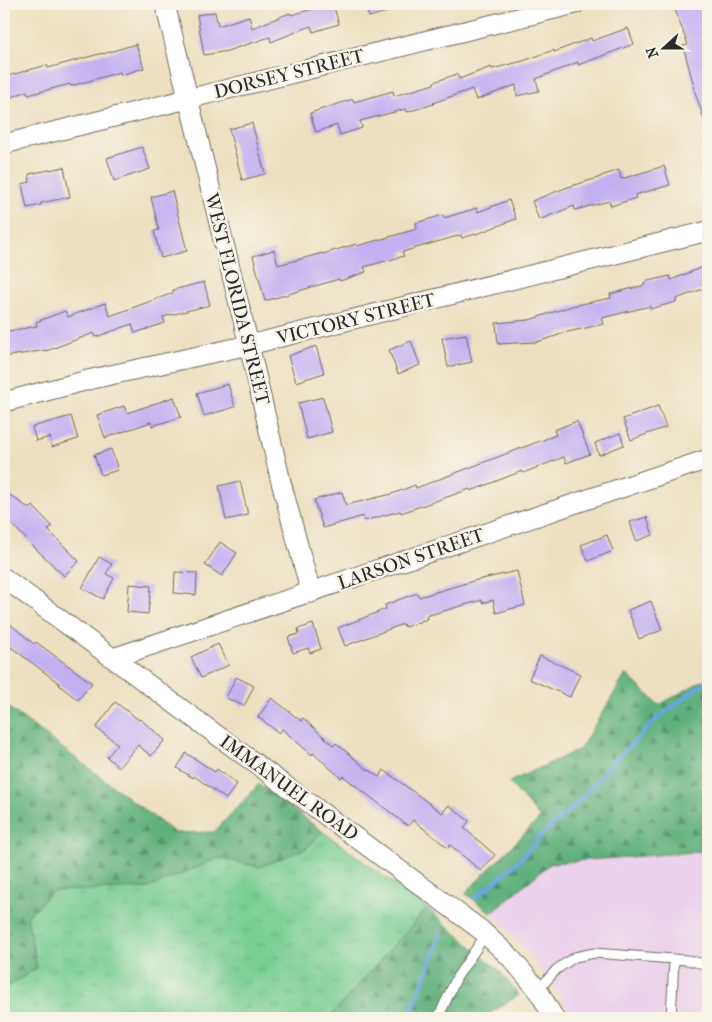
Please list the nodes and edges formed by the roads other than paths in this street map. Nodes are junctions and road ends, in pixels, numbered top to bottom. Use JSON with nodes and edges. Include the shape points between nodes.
{"nodes":[{"id":1,"x":165,"y":4,"type":"edge"},
{"id":2,"x":574,"y":4,"type":"edge"},
{"id":3,"x":188,"y":98,"type":"junction"},
{"id":4,"x":4,"y":144,"type":"edge"},
{"id":5,"x":708,"y":231,"type":"edge"},
{"id":6,"x":249,"y":345,"type":"junction"},
{"id":7,"x":4,"y":402,"type":"edge"},
{"id":8,"x":708,"y":459,"type":"edge"},
{"id":9,"x":4,"y":578,"type":"edge"},
{"id":10,"x":311,"y":593,"type":"junction"},
{"id":11,"x":113,"y":658,"type":"junction"},
{"id":12,"x":486,"y":934,"type":"junction"},
{"id":13,"x":674,"y":959,"type":"junction"},
{"id":14,"x":708,"y":965,"type":"edge"},
{"id":15,"x":538,"y":990,"type":"junction"},
{"id":16,"x":438,"y":1018,"type":"edge"},
{"id":17,"x":554,"y":1018,"type":"edge"},
{"id":18,"x":671,"y":1018,"type":"edge"}],
"edges":[{"from":1,"to":3,"type":"street","name":"WEST FLORIDA STREET"},
{"from":2,"to":3,"type":"street","name":"DORSEY STREET"},
{"from":3,"to":4,"type":"street","name":"DORSEY STREET"},
{"from":3,"to":6,"type":"street","name":"WEST FLORIDA STREET"},
{"from":5,"to":6,"type":"street","name":"VICTORY STREET"},
{"from":6,"to":7,"type":"street","name":"VICTORY STREET"},
{"from":6,"to":10,"type":"street","name":"WEST FLORIDA STREET"},
{"from":8,"to":10,"type":"street","name":"LARSON STREET"},
{"from":9,"to":11,"type":"street","name":"IMMANUEL ROAD"},
{"from":10,"to":11,"type":"street","name":"LARSON STREET"},
{"from":11,"to":12,"type":"street","name":"IMMANUEL ROAD"},
{"from":12,"to":15,"type":"street","name":"IMMANUEL ROAD"},
{"from":12,"to":16,"type":"lane","via":[[457,977]]},
{"from":13,"to":14,"type":"lane"},
{"from":13,"to":15,"type":"lane","via":[[594,953],[575,956],[557,969]]},
{"from":13,"to":18,"type":"lane"},
{"from":15,"to":17,"type":"street","name":"IMMANUEL ROAD"}]}
